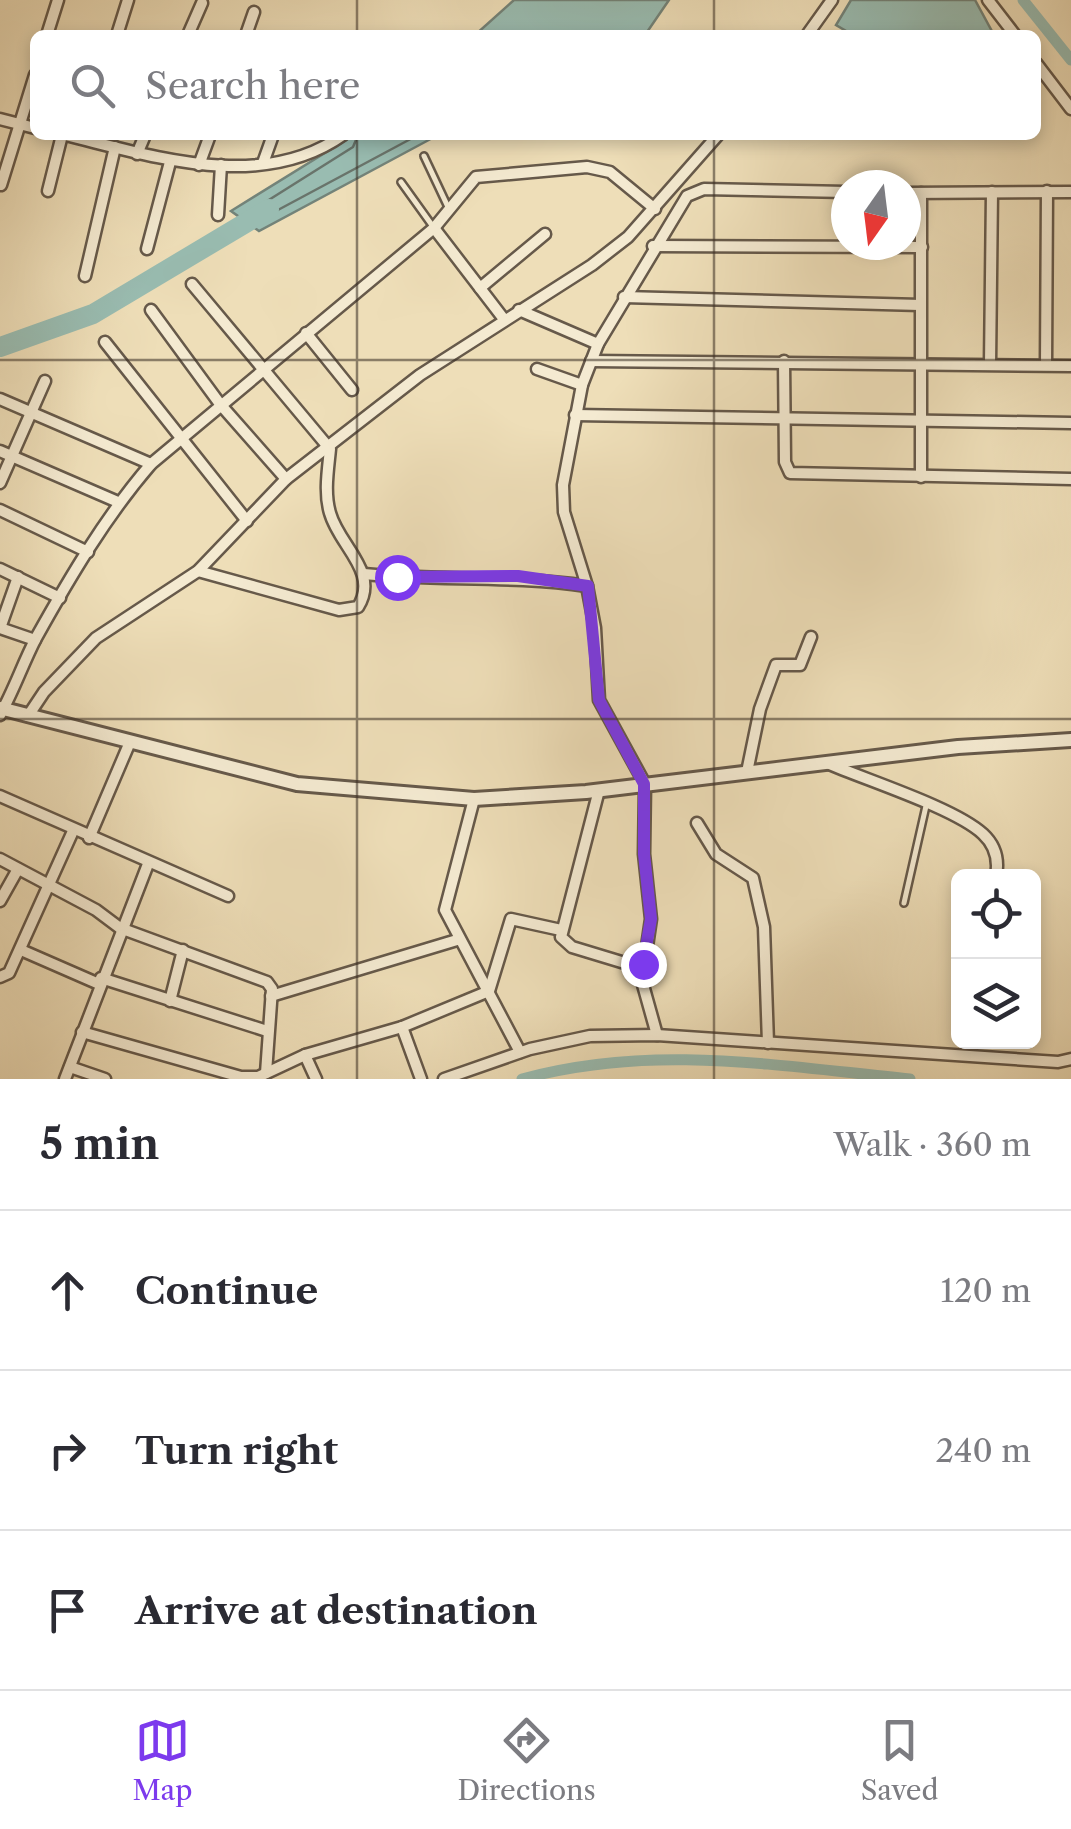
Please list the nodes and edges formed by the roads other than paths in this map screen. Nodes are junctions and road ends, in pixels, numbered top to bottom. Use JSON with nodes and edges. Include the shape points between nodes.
{"nodes":[{"id":1,"x":58,"y":0,"type":"edge"},
{"id":2,"x":128,"y":0,"type":"edge"},
{"id":3,"x":832,"y":0,"type":"edge"},
{"id":4,"x":988,"y":0,"type":"edge"},
{"id":5,"x":202,"y":3,"type":"dead end"},
{"id":6,"x":254,"y":12,"type":"dead end"},
{"id":7,"x":49,"y":30,"type":"edge"},
{"id":8,"x":119,"y":30,"type":"edge"},
{"id":9,"x":190,"y":30,"type":"edge"},
{"id":10,"x":248,"y":30,"type":"edge"},
{"id":11,"x":811,"y":30,"type":"edge"},
{"id":12,"x":1011,"y":30,"type":"edge"},
{"id":13,"x":1041,"y":70,"type":"edge"},
{"id":14,"x":30,"y":91,"type":"edge"},
{"id":15,"x":1071,"y":109,"type":"edge"},
{"id":16,"x":0,"y":120,"type":"edge"},
{"id":17,"x":20,"y":124,"type":"junction"},
{"id":18,"x":30,"y":127,"type":"edge"},
{"id":19,"x":63,"y":140,"type":"edge"},
{"id":20,"x":94,"y":140,"type":"edge"},
{"id":21,"x":143,"y":140,"type":"edge"},
{"id":22,"x":208,"y":140,"type":"edge"},
{"id":23,"x":271,"y":140,"type":"edge"},
{"id":24,"x":714,"y":140,"type":"edge"},
{"id":25,"x":329,"y":141,"type":"edge"},
{"id":26,"x":116,"y":147,"type":"junction"},
{"id":27,"x":136,"y":154,"type":"junction"},
{"id":28,"x":424,"y":156,"type":"dead end"},
{"id":29,"x":170,"y":162,"type":"junction"},
{"id":30,"x":263,"y":163,"type":"junction"},
{"id":31,"x":199,"y":164,"type":"junction"},
{"id":32,"x":221,"y":165,"type":"junction"},
{"id":33,"x":401,"y":182,"type":"dead end"},
{"id":34,"x":1,"y":185,"type":"edge"},
{"id":35,"x":1047,"y":191,"type":"junction"},
{"id":36,"x":48,"y":192,"type":"dead end"},
{"id":37,"x":831,"y":192,"type":"edge"},
{"id":38,"x":992,"y":192,"type":"junction"},
{"id":39,"x":1071,"y":192,"type":"edge"},
{"id":40,"x":921,"y":193,"type":"edge"},
{"id":41,"x":449,"y":208,"type":"junction"},
{"id":42,"x":654,"y":211,"type":"junction"},
{"id":43,"x":218,"y":215,"type":"dead end"},
{"id":44,"x":921,"y":220,"type":"edge"},
{"id":45,"x":667,"y":223,"type":"junction"},
{"id":46,"x":434,"y":228,"type":"junction"},
{"id":47,"x":545,"y":234,"type":"dead end"},
{"id":48,"x":654,"y":246,"type":"junction"},
{"id":49,"x":922,"y":248,"type":"junction"},
{"id":50,"x":147,"y":249,"type":"dead end"},
{"id":51,"x":85,"y":276,"type":"dead end"},
{"id":52,"x":192,"y":284,"type":"dead end"},
{"id":53,"x":480,"y":288,"type":"junction"},
{"id":54,"x":624,"y":298,"type":"junction"},
{"id":55,"x":920,"y":305,"type":"junction"},
{"id":56,"x":151,"y":310,"type":"dead end"},
{"id":57,"x":519,"y":310,"type":"junction"},
{"id":58,"x":503,"y":318,"type":"junction"},
{"id":59,"x":306,"y":332,"type":"junction"},
{"id":60,"x":104,"y":342,"type":"dead end"},
{"id":61,"x":598,"y":344,"type":"junction"},
{"id":62,"x":591,"y":361,"type":"junction"},
{"id":63,"x":784,"y":362,"type":"junction"},
{"id":64,"x":920,"y":363,"type":"junction"},
{"id":65,"x":990,"y":364,"type":"junction"},
{"id":66,"x":1046,"y":365,"type":"junction"},
{"id":67,"x":1071,"y":366,"type":"edge"},
{"id":68,"x":264,"y":368,"type":"junction"},
{"id":69,"x":537,"y":369,"type":"dead end"},
{"id":70,"x":45,"y":381,"type":"dead end"},
{"id":71,"x":582,"y":385,"type":"junction"},
{"id":72,"x":352,"y":390,"type":"dead end"},
{"id":73,"x":0,"y":399,"type":"edge"},
{"id":74,"x":220,"y":404,"type":"junction"},
{"id":75,"x":31,"y":414,"type":"junction"},
{"id":76,"x":575,"y":414,"type":"junction"},
{"id":77,"x":784,"y":418,"type":"junction"},
{"id":78,"x":920,"y":420,"type":"junction"},
{"id":79,"x":1071,"y":423,"type":"edge"},
{"id":80,"x":179,"y":440,"type":"junction"},
{"id":81,"x":330,"y":449,"type":"junction"},
{"id":82,"x":6,"y":453,"type":"edge"},
{"id":83,"x":150,"y":464,"type":"junction"},
{"id":84,"x":921,"y":477,"type":"junction"},
{"id":85,"x":286,"y":479,"type":"junction"},
{"id":86,"x":1071,"y":480,"type":"edge"},
{"id":87,"x":0,"y":483,"type":"edge"},
{"id":88,"x":118,"y":502,"type":"junction"},
{"id":89,"x":0,"y":510,"type":"edge"},
{"id":90,"x":248,"y":521,"type":"junction"},
{"id":91,"x":88,"y":552,"type":"junction"},
{"id":92,"x":0,"y":569,"type":"edge"},
{"id":93,"x":198,"y":571,"type":"junction"},
{"id":94,"x":364,"y":574,"type":"junction"},
{"id":95,"x":18,"y":577,"type":"junction"},
{"id":96,"x":588,"y":586,"type":"junction"},
{"id":97,"x":60,"y":598,"type":"junction"},
{"id":98,"x":0,"y":628,"type":"edge"},
{"id":99,"x":811,"y":638,"type":"dead end"},
{"id":100,"x":35,"y":640,"type":"junction"},
{"id":101,"x":1,"y":711,"type":"edge"},
{"id":102,"x":28,"y":716,"type":"junction"},
{"id":103,"x":1071,"y":740,"type":"edge"},
{"id":104,"x":130,"y":742,"type":"junction"},
{"id":105,"x":827,"y":763,"type":"junction"},
{"id":106,"x":748,"y":772,"type":"junction"},
{"id":107,"x":644,"y":784,"type":"junction"},
{"id":108,"x":599,"y":790,"type":"junction"},
{"id":109,"x":0,"y":796,"type":"edge"},
{"id":110,"x":474,"y":799,"type":"junction"},
{"id":111,"x":926,"y":806,"type":"junction"},
{"id":112,"x":697,"y":823,"type":"dead end"},
{"id":113,"x":73,"y":831,"type":"junction"},
{"id":114,"x":89,"y":838,"type":"junction"},
{"id":115,"x":0,"y":859,"type":"edge"},
{"id":116,"x":148,"y":864,"type":"junction"},
{"id":117,"x":18,"y":869,"type":"junction"},
{"id":118,"x":996,"y":869,"type":"edge"},
{"id":119,"x":51,"y":884,"type":"junction"},
{"id":120,"x":228,"y":896,"type":"dead end"},
{"id":121,"x":0,"y":901,"type":"edge"},
{"id":122,"x":904,"y":903,"type":"dead end"},
{"id":123,"x":120,"y":928,"type":"junction"},
{"id":124,"x":561,"y":930,"type":"junction"},
{"id":125,"x":458,"y":940,"type":"junction"},
{"id":126,"x":21,"y":950,"type":"junction"},
{"id":127,"x":183,"y":950,"type":"junction"},
{"id":128,"x":638,"y":967,"type":"junction"},
{"id":129,"x":0,"y":977,"type":"edge"},
{"id":130,"x":100,"y":980,"type":"junction"},
{"id":131,"x":489,"y":992,"type":"junction"},
{"id":132,"x":271,"y":996,"type":"junction"},
{"id":133,"x":170,"y":1000,"type":"junction"},
{"id":134,"x":402,"y":1027,"type":"junction"},
{"id":135,"x":266,"y":1030,"type":"junction"},
{"id":136,"x":82,"y":1032,"type":"junction"},
{"id":137,"x":657,"y":1035,"type":"junction"},
{"id":138,"x":768,"y":1043,"type":"junction"},
{"id":139,"x":958,"y":1049,"type":"edge"},
{"id":140,"x":520,"y":1052,"type":"junction"},
{"id":141,"x":306,"y":1055,"type":"junction"},
{"id":142,"x":957,"y":1055,"type":"junction"},
{"id":143,"x":1071,"y":1058,"type":"edge"},
{"id":144,"x":70,"y":1067,"type":"junction"},
{"id":145,"x":266,"y":1073,"type":"junction"},
{"id":146,"x":64,"y":1079,"type":"edge"},
{"id":147,"x":105,"y":1079,"type":"edge"},
{"id":148,"x":316,"y":1079,"type":"edge"},
{"id":149,"x":422,"y":1079,"type":"edge"},
{"id":150,"x":444,"y":1079,"type":"edge"}],
"edges":[{"from":1,"to":7,"type":"street"},
{"from":2,"to":8,"type":"street"},
{"from":3,"to":11,"type":"street"},
{"from":4,"to":12,"type":"street"},
{"from":5,"to":9,"type":"street"},
{"from":6,"to":10,"type":"street"},
{"from":13,"to":15,"type":"street"},
{"from":14,"to":17,"type":"street"},
{"from":16,"to":17,"type":"street"},
{"from":17,"to":18,"type":"street"},
{"from":17,"to":34,"type":"street"},
{"from":19,"to":36,"type":"street"},
{"from":20,"to":26,"type":"street"},
{"from":21,"to":27,"type":"street"},
{"from":22,"to":31,"type":"street"},
{"from":23,"to":30,"type":"street"},
{"from":24,"to":42,"type":"street"},
{"from":25,"to":30,"type":"street","via":[[296,160]]},
{"from":26,"to":27,"type":"street"},
{"from":26,"to":51,"type":"street"},
{"from":27,"to":29,"type":"street"},
{"from":28,"to":41,"type":"lane"},
{"from":29,"to":31,"type":"street"},
{"from":29,"to":50,"type":"street"},
{"from":30,"to":32,"type":"street"},
{"from":31,"to":32,"type":"street"},
{"from":32,"to":43,"type":"street"},
{"from":33,"to":46,"type":"lane"},
{"from":35,"to":38,"type":"street"},
{"from":35,"to":39,"type":"street"},
{"from":35,"to":66,"type":"street"},
{"from":37,"to":45,"type":"street","via":[[704,189],[687,196]]},
{"from":38,"to":40,"type":"street"},
{"from":38,"to":65,"type":"street"},
{"from":41,"to":42,"type":"street","via":[[468,184],[488,173],[588,167],[610,172]]},
{"from":41,"to":46,"type":"street"},
{"from":42,"to":45,"type":"street"},
{"from":42,"to":57,"type":"street","via":[[592,265]]},
{"from":44,"to":49,"type":"street"},
{"from":45,"to":48,"type":"street"},
{"from":46,"to":53,"type":"street"},
{"from":46,"to":59,"type":"street"},
{"from":47,"to":53,"type":"street"},
{"from":48,"to":49,"type":"street"},
{"from":48,"to":54,"type":"street"},
{"from":49,"to":55,"type":"street"},
{"from":52,"to":68,"type":"street"},
{"from":53,"to":58,"type":"street"},
{"from":54,"to":55,"type":"street"},
{"from":54,"to":61,"type":"street"},
{"from":55,"to":64,"type":"street"},
{"from":56,"to":74,"type":"street"},
{"from":57,"to":58,"type":"street"},
{"from":57,"to":61,"type":"street"},
{"from":58,"to":81,"type":"street"},
{"from":59,"to":68,"type":"street"},
{"from":59,"to":72,"type":"street"},
{"from":60,"to":80,"type":"street"},
{"from":61,"to":62,"type":"street"},
{"from":62,"to":63,"type":"street"},
{"from":62,"to":71,"type":"street"},
{"from":63,"to":64,"type":"street"},
{"from":63,"to":77,"type":"street"},
{"from":64,"to":65,"type":"street"},
{"from":64,"to":78,"type":"street"},
{"from":65,"to":66,"type":"street"},
{"from":66,"to":67,"type":"street"},
{"from":68,"to":74,"type":"street"},
{"from":68,"to":81,"type":"street"},
{"from":69,"to":71,"type":"street"},
{"from":70,"to":75,"type":"street"},
{"from":71,"to":76,"type":"street"},
{"from":73,"to":75,"type":"street"},
{"from":74,"to":80,"type":"street"},
{"from":74,"to":85,"type":"street"},
{"from":75,"to":82,"type":"street"},
{"from":75,"to":83,"type":"street"},
{"from":76,"to":77,"type":"street"},
{"from":76,"to":96,"type":"street","via":[[566,449],[564,512]]},
{"from":77,"to":78,"type":"street"},
{"from":77,"to":84,"type":"street","via":[[790,473]]},
{"from":78,"to":79,"type":"street"},
{"from":78,"to":84,"type":"street"},
{"from":80,"to":83,"type":"street"},
{"from":80,"to":90,"type":"street"},
{"from":81,"to":85,"type":"street"},
{"from":81,"to":94,"type":"street","via":[[329,510]]},
{"from":82,"to":87,"type":"street"},
{"from":82,"to":88,"type":"street"},
{"from":83,"to":88,"type":"street"},
{"from":84,"to":86,"type":"street"},
{"from":85,"to":90,"type":"street"},
{"from":88,"to":91,"type":"street"},
{"from":89,"to":91,"type":"street"},
{"from":90,"to":93,"type":"street"},
{"from":91,"to":97,"type":"street"},
{"from":92,"to":95,"type":"street"},
{"from":93,"to":94,"type":"street","via":[[350,610],[364,598]]},
{"from":93,"to":102,"type":"street","via":[[96,638]]},
{"from":94,"to":96,"type":"street","via":[[430,580],[518,576]]},
{"from":95,"to":97,"type":"street"},
{"from":95,"to":98,"type":"street"},
{"from":96,"to":107,"type":"street","via":[[599,700]]},
{"from":97,"to":100,"type":"street"},
{"from":98,"to":100,"type":"street"},
{"from":99,"to":106,"type":"street","via":[[800,666],[774,669]]},
{"from":100,"to":101,"type":"street"},
{"from":101,"to":102,"type":"street"},
{"from":102,"to":104,"type":"street"},
{"from":103,"to":105,"type":"street"},
{"from":104,"to":110,"type":"street","via":[[297,784]]},
{"from":104,"to":114,"type":"street"},
{"from":105,"to":106,"type":"street"},
{"from":105,"to":111,"type":"street"},
{"from":106,"to":107,"type":"street"},
{"from":107,"to":108,"type":"street"},
{"from":107,"to":128,"type":"street","via":[[651,919]]},
{"from":108,"to":110,"type":"street"},
{"from":108,"to":124,"type":"street"},
{"from":109,"to":113,"type":"street"},
{"from":110,"to":125,"type":"street","via":[[446,898]]},
{"from":111,"to":118,"type":"street","via":[[982,833],[997,855]]},
{"from":111,"to":122,"type":"lane"},
{"from":112,"to":138,"type":"street","via":[[716,854],[753,878],[764,927]]},
{"from":113,"to":114,"type":"street"},
{"from":113,"to":119,"type":"street"},
{"from":114,"to":116,"type":"street"},
{"from":115,"to":117,"type":"street"},
{"from":116,"to":120,"type":"street"},
{"from":116,"to":123,"type":"street"},
{"from":117,"to":119,"type":"street"},
{"from":117,"to":121,"type":"street"},
{"from":119,"to":123,"type":"street"},
{"from":119,"to":126,"type":"street"},
{"from":123,"to":127,"type":"street"},
{"from":123,"to":130,"type":"street"},
{"from":124,"to":128,"type":"street","via":[[572,947]]},
{"from":124,"to":131,"type":"street","via":[[511,919]]},
{"from":125,"to":131,"type":"street"},
{"from":125,"to":132,"type":"street"},
{"from":126,"to":129,"type":"street","via":[[9,974]]},
{"from":126,"to":130,"type":"street"},
{"from":127,"to":132,"type":"street","via":[[267,982]]},
{"from":127,"to":133,"type":"street"},
{"from":128,"to":137,"type":"street"},
{"from":130,"to":133,"type":"street"},
{"from":130,"to":136,"type":"street"},
{"from":131,"to":134,"type":"street"},
{"from":131,"to":140,"type":"street"},
{"from":132,"to":135,"type":"street"},
{"from":133,"to":135,"type":"street"},
{"from":134,"to":141,"type":"street"},
{"from":134,"to":149,"type":"street"},
{"from":135,"to":145,"type":"street"},
{"from":136,"to":144,"type":"street"},
{"from":136,"to":145,"type":"street","via":[[242,1077]]},
{"from":137,"to":138,"type":"street"},
{"from":137,"to":140,"type":"street","via":[[590,1036]]},
{"from":138,"to":142,"type":"street"},
{"from":139,"to":142,"type":"street"},
{"from":140,"to":150,"type":"street"},
{"from":141,"to":145,"type":"street"},
{"from":141,"to":148,"type":"street"},
{"from":142,"to":143,"type":"street"},
{"from":144,"to":146,"type":"street"},
{"from":144,"to":147,"type":"street"}]}
